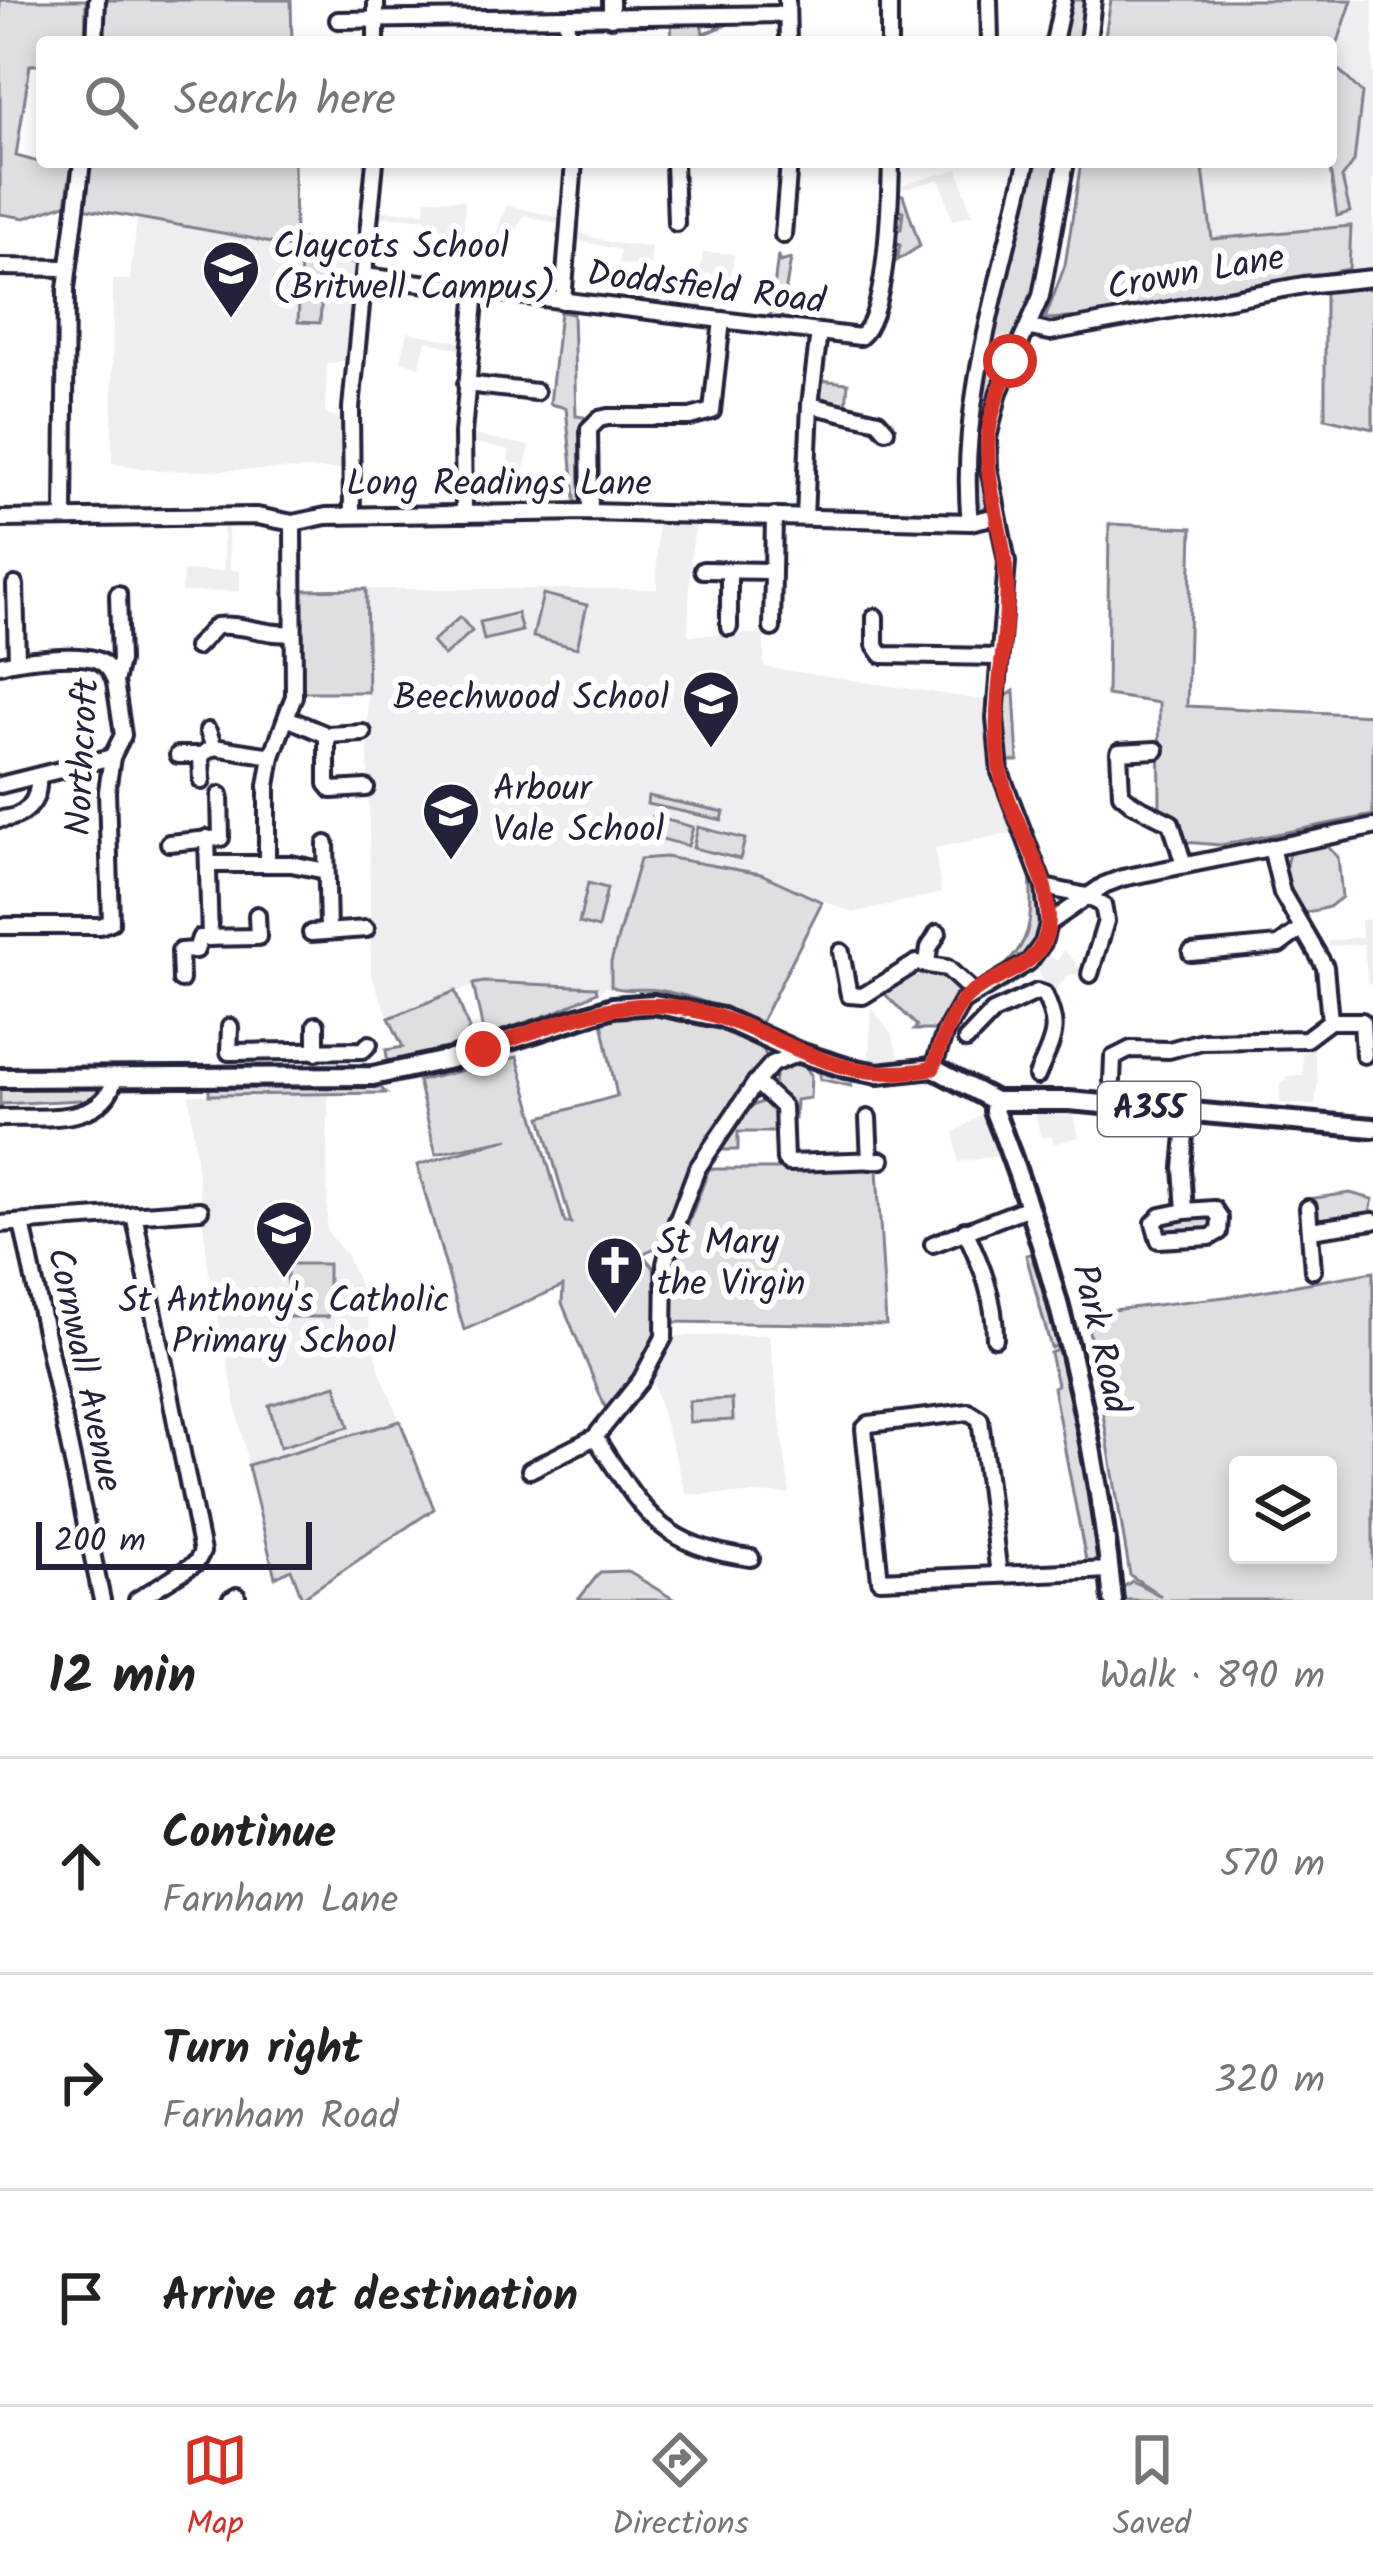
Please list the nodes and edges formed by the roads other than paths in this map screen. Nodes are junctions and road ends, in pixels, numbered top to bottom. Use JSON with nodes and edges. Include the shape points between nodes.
{"nodes":[{"id":1,"x":97,"y":0,"type":"edge"},
{"id":2,"x":376,"y":0,"type":"edge"},
{"id":3,"x":527,"y":0,"type":"edge"},
{"id":4,"x":611,"y":0,"type":"edge"},
{"id":5,"x":691,"y":0,"type":"edge"},
{"id":6,"x":889,"y":0,"type":"edge"},
{"id":7,"x":989,"y":0,"type":"edge"},
{"id":8,"x":1063,"y":0,"type":"edge"},
{"id":9,"x":1093,"y":0,"type":"edge"},
{"id":10,"x":788,"y":7,"type":"edge"},
{"id":11,"x":691,"y":17,"type":"junction"},
{"id":12,"x":527,"y":18,"type":"junction"},
{"id":13,"x":611,"y":18,"type":"junction"},
{"id":14,"x":338,"y":20,"type":"dead end"},
{"id":15,"x":376,"y":20,"type":"junction"},
{"id":16,"x":566,"y":20,"type":"junction"},
{"id":17,"x":95,"y":36,"type":"edge"},
{"id":18,"x":376,"y":36,"type":"edge"},
{"id":19,"x":568,"y":36,"type":"edge"},
{"id":20,"x":890,"y":36,"type":"edge"},
{"id":21,"x":989,"y":36,"type":"edge"},
{"id":22,"x":1055,"y":36,"type":"edge"},
{"id":23,"x":1089,"y":36,"type":"edge"},
{"id":24,"x":81,"y":168,"type":"edge"},
{"id":25,"x":374,"y":168,"type":"edge"},
{"id":26,"x":574,"y":168,"type":"edge"},
{"id":27,"x":674,"y":168,"type":"edge"},
{"id":28,"x":789,"y":168,"type":"edge"},
{"id":29,"x":891,"y":168,"type":"edge"},
{"id":30,"x":1026,"y":168,"type":"edge"},
{"id":31,"x":1065,"y":168,"type":"edge"},
{"id":32,"x":676,"y":223,"type":"dead end"},
{"id":33,"x":783,"y":235,"type":"dead end"},
{"id":34,"x":0,"y":267,"type":"edge"},
{"id":35,"x":68,"y":268,"type":"junction"},
{"id":36,"x":364,"y":276,"type":"junction"},
{"id":37,"x":1373,"y":278,"type":"edge"},
{"id":38,"x":476,"y":290,"type":"junction"},
{"id":39,"x":563,"y":301,"type":"junction"},
{"id":40,"x":722,"y":320,"type":"junction"},
{"id":41,"x":1030,"y":328,"type":"junction"},
{"id":42,"x":819,"y":332,"type":"junction"},
{"id":43,"x":466,"y":385,"type":"junction"},
{"id":44,"x":536,"y":392,"type":"dead end"},
{"id":45,"x":810,"y":405,"type":"junction"},
{"id":46,"x":886,"y":430,"type":"dead end"},
{"id":47,"x":590,"y":512,"type":"junction"},
{"id":48,"x":464,"y":514,"type":"junction"},
{"id":49,"x":352,"y":515,"type":"junction"},
{"id":50,"x":774,"y":516,"type":"junction"},
{"id":51,"x":998,"y":516,"type":"junction"},
{"id":52,"x":805,"y":517,"type":"junction"},
{"id":53,"x":64,"y":518,"type":"junction"},
{"id":54,"x":0,"y":519,"type":"edge"},
{"id":55,"x":970,"y":522,"type":"junction"},
{"id":56,"x":293,"y":523,"type":"junction"},
{"id":57,"x":703,"y":570,"type":"dead end"},
{"id":58,"x":729,"y":571,"type":"junction"},
{"id":59,"x":773,"y":571,"type":"junction"},
{"id":60,"x":14,"y":585,"type":"dead end"},
{"id":61,"x":118,"y":594,"type":"dead end"},
{"id":62,"x":875,"y":617,"type":"dead end"},
{"id":63,"x":729,"y":627,"type":"dead end"},
{"id":64,"x":772,"y":628,"type":"dead end"},
{"id":65,"x":292,"y":633,"type":"junction"},
{"id":66,"x":203,"y":644,"type":"dead end"},
{"id":67,"x":119,"y":653,"type":"junction"},
{"id":68,"x":999,"y":657,"type":"junction"},
{"id":69,"x":95,"y":659,"type":"junction"},
{"id":70,"x":17,"y":660,"type":"junction"},
{"id":71,"x":0,"y":665,"type":"edge"},
{"id":72,"x":115,"y":682,"type":"junction"},
{"id":73,"x":287,"y":718,"type":"junction"},
{"id":74,"x":208,"y":730,"type":"dead end"},
{"id":75,"x":363,"y":733,"type":"dead end"},
{"id":76,"x":327,"y":734,"type":"junction"},
{"id":77,"x":1156,"y":750,"type":"dead end"},
{"id":78,"x":207,"y":751,"type":"junction"},
{"id":79,"x":178,"y":755,"type":"dead end"},
{"id":80,"x":272,"y":757,"type":"junction"},
{"id":81,"x":112,"y":758,"type":"junction"},
{"id":82,"x":82,"y":768,"type":"junction"},
{"id":83,"x":38,"y":777,"type":"junction"},
{"id":84,"x":202,"y":781,"type":"dead end"},
{"id":85,"x":0,"y":785,"type":"edge"},
{"id":86,"x":366,"y":788,"type":"dead end"},
{"id":87,"x":107,"y":791,"type":"junction"},
{"id":88,"x":220,"y":795,"type":"dead end"},
{"id":89,"x":0,"y":820,"type":"edge"},
{"id":90,"x":1373,"y":827,"type":"edge"},
{"id":91,"x":207,"y":838,"type":"junction"},
{"id":92,"x":169,"y":843,"type":"dead end"},
{"id":93,"x":326,"y":844,"type":"dead end"},
{"id":94,"x":1271,"y":847,"type":"junction"},
{"id":95,"x":267,"y":863,"type":"junction"},
{"id":96,"x":208,"y":865,"type":"junction"},
{"id":97,"x":1184,"y":865,"type":"junction"},
{"id":98,"x":326,"y":871,"type":"junction"},
{"id":99,"x":1044,"y":887,"type":"junction"},
{"id":100,"x":1087,"y":896,"type":"junction"},
{"id":101,"x":257,"y":915,"type":"dead end"},
{"id":102,"x":1048,"y":924,"type":"junction"},
{"id":103,"x":0,"y":926,"type":"edge"},
{"id":104,"x":1302,"y":928,"type":"junction"},
{"id":105,"x":366,"y":929,"type":"dead end"},
{"id":106,"x":328,"y":930,"type":"junction"},
{"id":107,"x":938,"y":932,"type":"dead end"},
{"id":108,"x":310,"y":933,"type":"dead end"},
{"id":109,"x":210,"y":938,"type":"junction"},
{"id":110,"x":841,"y":952,"type":"dead end"},
{"id":111,"x":1191,"y":952,"type":"dead end"},
{"id":112,"x":928,"y":962,"type":"junction"},
{"id":113,"x":1090,"y":974,"type":"dead end"},
{"id":114,"x":181,"y":980,"type":"dead end"},
{"id":115,"x":994,"y":983,"type":"junction"},
{"id":116,"x":974,"y":993,"type":"junction"},
{"id":117,"x":1005,"y":1007,"type":"junction"},
{"id":118,"x":1368,"y":1020,"type":"edge"},
{"id":119,"x":1330,"y":1021,"type":"junction"},
{"id":120,"x":316,"y":1025,"type":"dead end"},
{"id":121,"x":230,"y":1027,"type":"dead end"},
{"id":122,"x":770,"y":1040,"type":"junction"},
{"id":123,"x":965,"y":1040,"type":"dead end"},
{"id":124,"x":369,"y":1043,"type":"dead end"},
{"id":125,"x":316,"y":1052,"type":"junction"},
{"id":126,"x":799,"y":1053,"type":"junction"},
{"id":127,"x":276,"y":1054,"type":"junction"},
{"id":128,"x":1364,"y":1055,"type":"dead end"},
{"id":129,"x":772,"y":1064,"type":"junction"},
{"id":130,"x":933,"y":1068,"type":"junction"},
{"id":131,"x":277,"y":1075,"type":"junction"},
{"id":132,"x":1037,"y":1076,"type":"dead end"},
{"id":133,"x":115,"y":1077,"type":"junction"},
{"id":134,"x":0,"y":1078,"type":"edge"},
{"id":135,"x":1112,"y":1081,"type":"dead end"},
{"id":136,"x":756,"y":1082,"type":"junction"},
{"id":137,"x":995,"y":1101,"type":"junction"},
{"id":138,"x":1187,"y":1112,"type":"junction"},
{"id":139,"x":0,"y":1118,"type":"edge"},
{"id":140,"x":868,"y":1118,"type":"dead end"},
{"id":141,"x":1373,"y":1128,"type":"edge"},
{"id":142,"x":1029,"y":1207,"type":"junction"},
{"id":143,"x":1308,"y":1208,"type":"dead end"},
{"id":144,"x":200,"y":1210,"type":"dead end"},
{"id":145,"x":1185,"y":1210,"type":"dead end"},
{"id":146,"x":134,"y":1214,"type":"junction"},
{"id":147,"x":1373,"y":1221,"type":"edge"},
{"id":148,"x":22,"y":1222,"type":"junction"},
{"id":149,"x":0,"y":1224,"type":"edge"},
{"id":150,"x":965,"y":1230,"type":"junction"},
{"id":151,"x":1310,"y":1230,"type":"junction"},
{"id":152,"x":933,"y":1244,"type":"dead end"},
{"id":153,"x":1312,"y":1270,"type":"dead end"},
{"id":154,"x":995,"y":1337,"type":"dead end"},
{"id":155,"x":595,"y":1437,"type":"junction"},
{"id":156,"x":530,"y":1470,"type":"dead end"},
{"id":157,"x":751,"y":1560,"type":"dead end"},
{"id":158,"x":1110,"y":1570,"type":"junction"},
{"id":159,"x":999,"y":1575,"type":"junction"},
{"id":160,"x":160,"y":1594,"type":"edge"},
{"id":161,"x":102,"y":1600,"type":"edge"},
{"id":162,"x":137,"y":1600,"type":"edge"},
{"id":163,"x":1113,"y":1600,"type":"edge"}],
"edges":[{"from":1,"to":17,"type":"street"},
{"from":2,"to":15,"type":"street"},
{"from":3,"to":12,"type":"street"},
{"from":4,"to":13,"type":"street"},
{"from":5,"to":11,"type":"street"},
{"from":6,"to":20,"type":"street"},
{"from":7,"to":21,"type":"street"},
{"from":8,"to":22,"type":"street"},
{"from":9,"to":23,"type":"street"},
{"from":10,"to":11,"type":"street"},
{"from":11,"to":13,"type":"street"},
{"from":12,"to":15,"type":"street"},
{"from":12,"to":16,"type":"street"},
{"from":13,"to":16,"type":"street"},
{"from":14,"to":15,"type":"street"},
{"from":15,"to":18,"type":"street"},
{"from":16,"to":19,"type":"street"},
{"from":24,"to":35,"type":"street"},
{"from":25,"to":36,"type":"street"},
{"from":26,"to":39,"type":"street"},
{"from":27,"to":32,"type":"street"},
{"from":28,"to":33,"type":"street"},
{"from":29,"to":42,"type":"street","name":"Doddsfield Road","via":[[869,330],[860,337]]},
{"from":30,"to":55,"type":"street","via":[[981,369]]},
{"from":31,"to":41,"type":"street"},
{"from":34,"to":35,"type":"street"},
{"from":35,"to":53,"type":"street"},
{"from":36,"to":38,"type":"street","name":"Doddsfield Road"},
{"from":36,"to":49,"type":"street","via":[[351,408]]},
{"from":37,"to":41,"type":"street","name":"Crown Lane","via":[[1050,332]]},
{"from":38,"to":39,"type":"street","name":"Doddsfield Road"},
{"from":38,"to":43,"type":"street"},
{"from":39,"to":40,"type":"street","name":"Doddsfield Road"},
{"from":40,"to":42,"type":"street","name":"Doddsfield Road"},
{"from":40,"to":47,"type":"street","via":[[712,411],[608,417],[589,429]]},
{"from":41,"to":51,"type":"street","via":[[1010,361],[988,438]]},
{"from":42,"to":45,"type":"street"},
{"from":43,"to":44,"type":"street"},
{"from":43,"to":48,"type":"street"},
{"from":45,"to":46,"type":"street","via":[[878,421]]},
{"from":45,"to":52,"type":"street"},
{"from":47,"to":48,"type":"street","name":"Long Readings Lane"},
{"from":47,"to":50,"type":"street","name":"Long Readings Lane"},
{"from":48,"to":49,"type":"street","name":"Long Readings Lane"},
{"from":49,"to":56,"type":"street","name":"Long Readings Lane"},
{"from":50,"to":52,"type":"street","name":"Long Readings Lane"},
{"from":50,"to":59,"type":"street"},
{"from":51,"to":55,"type":"street","name":"Long Readings Lane"},
{"from":51,"to":68,"type":"street","via":[[1007,600]]},
{"from":52,"to":55,"type":"street","name":"Long Readings Lane"},
{"from":53,"to":54,"type":"street","name":"Long Readings Lane"},
{"from":53,"to":56,"type":"street","name":"Long Readings Lane","via":[[256,516]]},
{"from":56,"to":65,"type":"street"},
{"from":57,"to":58,"type":"street"},
{"from":58,"to":59,"type":"street"},
{"from":58,"to":63,"type":"street"},
{"from":59,"to":64,"type":"street"},
{"from":60,"to":70,"type":"street"},
{"from":61,"to":67,"type":"street","name":"Northcroft"},
{"from":62,"to":68,"type":"street","via":[[882,655]]},
{"from":65,"to":66,"type":"street","via":[[216,626]]},
{"from":65,"to":73,"type":"street"},
{"from":67,"to":69,"type":"street"},
{"from":67,"to":72,"type":"street","name":"Northcroft"},
{"from":68,"to":99,"type":"street","via":[[1000,772]]},
{"from":69,"to":70,"type":"street"},
{"from":69,"to":72,"type":"street"},
{"from":70,"to":71,"type":"street"},
{"from":72,"to":81,"type":"street","name":"Northcroft","via":[[123,735]]},
{"from":73,"to":76,"type":"street"},
{"from":73,"to":80,"type":"street"},
{"from":74,"to":78,"type":"street"},
{"from":75,"to":76,"type":"street"},
{"from":76,"to":86,"type":"street","via":[[327,784]]},
{"from":77,"to":97,"type":"street","via":[[1119,752],[1120,794],[1171,823]]},
{"from":78,"to":79,"type":"street"},
{"from":78,"to":80,"type":"street"},
{"from":78,"to":84,"type":"street"},
{"from":80,"to":95,"type":"street"},
{"from":81,"to":82,"type":"street"},
{"from":81,"to":87,"type":"street","name":"Northcroft"},
{"from":82,"to":83,"type":"street"},
{"from":82,"to":87,"type":"street"},
{"from":83,"to":85,"type":"street"},
{"from":83,"to":89,"type":"street","via":[[32,807]]},
{"from":87,"to":103,"type":"street","name":"Northcroft","via":[[111,922]]},
{"from":88,"to":91,"type":"street","via":[[221,838]]},
{"from":90,"to":94,"type":"street"},
{"from":91,"to":92,"type":"street"},
{"from":91,"to":96,"type":"street"},
{"from":93,"to":98,"type":"street"},
{"from":94,"to":97,"type":"street"},
{"from":94,"to":104,"type":"street","via":[[1282,893]]},
{"from":95,"to":96,"type":"street"},
{"from":95,"to":98,"type":"street"},
{"from":96,"to":109,"type":"street"},
{"from":97,"to":100,"type":"street","via":[[1122,878]]},
{"from":98,"to":106,"type":"street"},
{"from":99,"to":100,"type":"street"},
{"from":99,"to":102,"type":"street"},
{"from":100,"to":102,"type":"street"},
{"from":100,"to":113,"type":"street","via":[[1103,905],[1106,921]]},
{"from":101,"to":109,"type":"street","via":[[258,937]]},
{"from":102,"to":115,"type":"street","via":[[1029,962]]},
{"from":104,"to":111,"type":"street","via":[[1279,945]]},
{"from":104,"to":119,"type":"street","via":[[1325,967]]},
{"from":105,"to":106,"type":"street"},
{"from":106,"to":108,"type":"street"},
{"from":107,"to":112,"type":"street"},
{"from":109,"to":114,"type":"street","via":[[180,951]]},
{"from":110,"to":112,"type":"street","via":[[849,995],[863,996]]},
{"from":112,"to":116,"type":"street"},
{"from":115,"to":116,"type":"street"},
{"from":115,"to":117,"type":"street"},
{"from":116,"to":130,"type":"street","via":[[945,1032]]},
{"from":117,"to":123,"type":"street"},
{"from":117,"to":132,"type":"street","via":[[1037,992],[1056,1018]]},
{"from":118,"to":119,"type":"street"},
{"from":118,"to":128,"type":"street"},
{"from":119,"to":135,"type":"street","via":[[1306,1039],[1110,1054]]},
{"from":120,"to":125,"type":"street"},
{"from":121,"to":127,"type":"street","via":[[230,1052]]},
{"from":122,"to":126,"type":"main road"},
{"from":122,"to":129,"type":"street"},
{"from":122,"to":131,"type":"main road","via":[[654,1004],[613,1007],[407,1071]]},
{"from":124,"to":125,"type":"street"},
{"from":125,"to":127,"type":"street"},
{"from":126,"to":129,"type":"street"},
{"from":126,"to":130,"type":"main road","via":[[878,1074]]},
{"from":127,"to":131,"type":"street"},
{"from":129,"to":136,"type":"street"},
{"from":130,"to":137,"type":"main road","number":"A355"},
{"from":131,"to":133,"type":"main road"},
{"from":133,"to":134,"type":"main road"},
{"from":133,"to":139,"type":"street","via":[[110,1095],[91,1112]]},
{"from":136,"to":140,"type":"street","via":[[783,1107],[789,1163],[876,1161]]},
{"from":136,"to":155,"type":"street","via":[[698,1169],[673,1232],[664,1336]]},
{"from":137,"to":138,"type":"main road","number":"A355"},
{"from":137,"to":142,"type":"main road","name":"Park Road"},
{"from":138,"to":141,"type":"main road","number":"A355"},
{"from":138,"to":145,"type":"street"},
{"from":142,"to":150,"type":"street"},
{"from":142,"to":158,"type":"main road","name":"Park Road","via":[[1082,1402]]},
{"from":143,"to":151,"type":"street"},
{"from":144,"to":146,"type":"street"},
{"from":146,"to":148,"type":"street"},
{"from":146,"to":160,"type":"street","via":[[202,1552]]},
{"from":147,"to":151,"type":"street"},
{"from":148,"to":149,"type":"street"},
{"from":148,"to":161,"type":"street","name":"Cornwall Avenue"},
{"from":150,"to":152,"type":"street"},
{"from":150,"to":154,"type":"street","via":[[985,1270]]},
{"from":151,"to":153,"type":"street"},
{"from":155,"to":156,"type":"street"},
{"from":155,"to":157,"type":"street","via":[[661,1527],[711,1553]]},
{"from":158,"to":159,"type":"street"},
{"from":158,"to":163,"type":"main road","name":"Park Road"},
{"from":159,"to":159,"type":"street","via":[[980,1419],[969,1412],[869,1424],[880,1580]]},
{"from":160,"to":162,"type":"street"}]}
